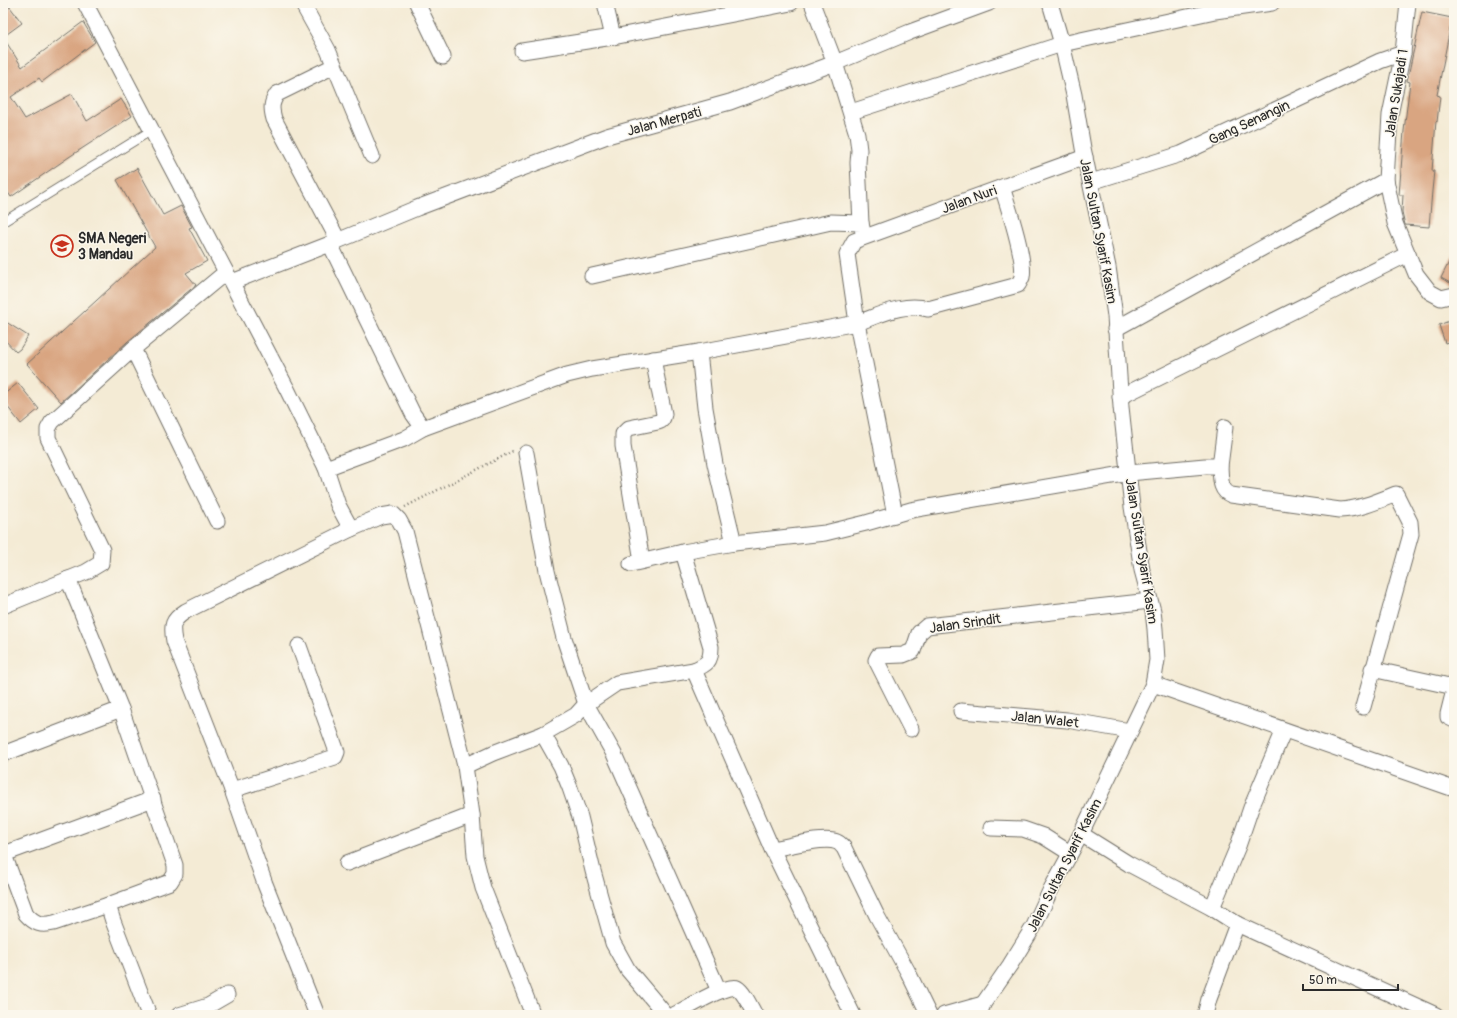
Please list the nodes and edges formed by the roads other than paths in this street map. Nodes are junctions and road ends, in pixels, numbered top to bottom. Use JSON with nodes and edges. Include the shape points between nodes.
{"nodes":[{"id":1,"x":85,"y":3,"type":"edge"},
{"id":2,"x":302,"y":3,"type":"edge"},
{"id":3,"x":417,"y":3,"type":"edge"},
{"id":4,"x":605,"y":3,"type":"edge"},
{"id":5,"x":790,"y":3,"type":"edge"},
{"id":6,"x":812,"y":3,"type":"edge"},
{"id":7,"x":990,"y":3,"type":"edge"},
{"id":8,"x":1050,"y":3,"type":"edge"},
{"id":9,"x":1272,"y":3,"type":"edge"},
{"id":10,"x":1408,"y":3,"type":"edge"},
{"id":11,"x":613,"y":38,"type":"junction"},
{"id":12,"x":1062,"y":44,"type":"junction"},
{"id":13,"x":522,"y":51,"type":"dead end"},
{"id":14,"x":1403,"y":53,"type":"junction"},
{"id":15,"x":443,"y":57,"type":"dead end"},
{"id":16,"x":835,"y":63,"type":"junction"},
{"id":17,"x":334,"y":66,"type":"junction"},
{"id":18,"x":851,"y":112,"type":"junction"},
{"id":19,"x":152,"y":130,"type":"junction"},
{"id":20,"x":372,"y":156,"type":"dead end"},
{"id":21,"x":1085,"y":157,"type":"junction"},
{"id":22,"x":1386,"y":180,"type":"junction"},
{"id":23,"x":1091,"y":182,"type":"junction"},
{"id":24,"x":1002,"y":187,"type":"junction"},
{"id":25,"x":3,"y":222,"type":"edge"},
{"id":26,"x":860,"y":234,"type":"junction"},
{"id":27,"x":334,"y":242,"type":"junction"},
{"id":28,"x":1408,"y":254,"type":"junction"},
{"id":29,"x":592,"y":276,"type":"dead end"},
{"id":30,"x":229,"y":277,"type":"junction"},
{"id":31,"x":1454,"y":295,"type":"edge"},
{"id":32,"x":857,"y":323,"type":"junction"},
{"id":33,"x":1116,"y":329,"type":"junction"},
{"id":34,"x":133,"y":349,"type":"junction"},
{"id":35,"x":699,"y":352,"type":"junction"},
{"id":36,"x":653,"y":359,"type":"junction"},
{"id":37,"x":1120,"y":397,"type":"junction"},
{"id":38,"x":1225,"y":427,"type":"dead end"},
{"id":39,"x":423,"y":428,"type":"junction"},
{"id":40,"x":526,"y":453,"type":"road end"},
{"id":41,"x":1220,"y":466,"type":"junction"},
{"id":42,"x":326,"y":468,"type":"junction"},
{"id":43,"x":1129,"y":473,"type":"junction"},
{"id":44,"x":895,"y":515,"type":"junction"},
{"id":45,"x":216,"y":521,"type":"dead end"},
{"id":46,"x":350,"y":529,"type":"junction"},
{"id":47,"x":734,"y":543,"type":"junction"},
{"id":48,"x":683,"y":552,"type":"junction"},
{"id":49,"x":68,"y":579,"type":"junction"},
{"id":50,"x":1150,"y":601,"type":"junction"},
{"id":51,"x":3,"y":606,"type":"edge"},
{"id":52,"x":299,"y":646,"type":"dead end"},
{"id":53,"x":1372,"y":669,"type":"junction"},
{"id":54,"x":694,"y":670,"type":"junction"},
{"id":55,"x":1153,"y":684,"type":"junction"},
{"id":56,"x":1454,"y":688,"type":"edge"},
{"id":57,"x":586,"y":704,"type":"junction"},
{"id":58,"x":1363,"y":707,"type":"dead end"},
{"id":59,"x":121,"y":709,"type":"junction"},
{"id":60,"x":961,"y":711,"type":"dead end"},
{"id":61,"x":1454,"y":720,"type":"edge"},
{"id":62,"x":911,"y":730,"type":"dead end"},
{"id":63,"x":1284,"y":730,"type":"junction"},
{"id":64,"x":1130,"y":731,"type":"junction"},
{"id":65,"x":543,"y":734,"type":"junction"},
{"id":66,"x":3,"y":754,"type":"edge"},
{"id":67,"x":465,"y":766,"type":"junction"},
{"id":68,"x":1454,"y":789,"type":"edge"},
{"id":69,"x":232,"y":790,"type":"junction"},
{"id":70,"x":153,"y":799,"type":"junction"},
{"id":71,"x":472,"y":814,"type":"junction"},
{"id":72,"x":991,"y":828,"type":"dead end"},
{"id":73,"x":1081,"y":834,"type":"junction"},
{"id":74,"x":772,"y":849,"type":"junction"},
{"id":75,"x":3,"y":853,"type":"edge"},
{"id":76,"x":1070,"y":853,"type":"junction"},
{"id":77,"x":347,"y":863,"type":"dead end"},
{"id":78,"x":108,"y":905,"type":"junction"},
{"id":79,"x":1212,"y":908,"type":"junction"},
{"id":80,"x":1237,"y":924,"type":"junction"},
{"id":81,"x":719,"y":991,"type":"junction"},
{"id":82,"x":227,"y":995,"type":"dead end"},
{"id":83,"x":981,"y":1009,"type":"edge"},
{"id":84,"x":149,"y":1015,"type":"edge"},
{"id":85,"x":179,"y":1015,"type":"edge"},
{"id":86,"x":317,"y":1015,"type":"edge"},
{"id":87,"x":533,"y":1015,"type":"edge"},
{"id":88,"x":666,"y":1015,"type":"edge"},
{"id":89,"x":674,"y":1015,"type":"edge"},
{"id":90,"x":755,"y":1015,"type":"edge"},
{"id":91,"x":852,"y":1015,"type":"edge"},
{"id":92,"x":929,"y":1015,"type":"edge"},
{"id":93,"x":944,"y":1015,"type":"edge"},
{"id":94,"x":1206,"y":1015,"type":"edge"},
{"id":95,"x":1436,"y":1015,"type":"edge"}],
"edges":[{"from":1,"to":19,"type":"street"},
{"from":2,"to":17,"type":"street"},
{"from":3,"to":15,"type":"street"},
{"from":4,"to":11,"type":"street"},
{"from":5,"to":11,"type":"street"},
{"from":6,"to":16,"type":"street"},
{"from":7,"to":16,"type":"street","name":"Jalan Merpati"},
{"from":8,"to":12,"type":"street","name":"Jalan Sultan Syarif Kasim"},
{"from":9,"to":12,"type":"street","via":[[1215,11]]},
{"from":10,"to":14,"type":"street","name":"Jalan Sukajadi 1"},
{"from":11,"to":13,"type":"street"},
{"from":12,"to":18,"type":"street"},
{"from":12,"to":21,"type":"street","name":"Jalan Sultan Syarif Kasim"},
{"from":14,"to":22,"type":"street","name":"Jalan Sukajadi 1","via":[[1390,115]]},
{"from":14,"to":23,"type":"street","name":"Gang Senangin","via":[[1380,61],[1181,154]]},
{"from":16,"to":18,"type":"street"},
{"from":16,"to":27,"type":"street","name":"Jalan Merpati","via":[[730,102],[592,142]]},
{"from":17,"to":20,"type":"street"},
{"from":17,"to":27,"type":"street","via":[[277,94],[271,108]]},
{"from":18,"to":26,"type":"street","via":[[859,150]]},
{"from":19,"to":25,"type":"lane"},
{"from":19,"to":30,"type":"street"},
{"from":21,"to":23,"type":"street","name":"Jalan Sultan Syarif Kasim"},
{"from":21,"to":24,"type":"street","name":"Jalan Nuri"},
{"from":22,"to":28,"type":"street","name":"Jalan Sukajadi 1","via":[[1395,223]]},
{"from":22,"to":33,"type":"street"},
{"from":23,"to":33,"type":"street","name":"Jalan Sultan Syarif Kasim","via":[[1108,267]]},
{"from":24,"to":26,"type":"street","name":"Jalan Nuri"},
{"from":24,"to":32,"type":"street","via":[[1023,269],[1018,285],[928,309],[905,306]]},
{"from":26,"to":29,"type":"street","via":[[831,222]]},
{"from":26,"to":32,"type":"street","via":[[847,254]]},
{"from":27,"to":30,"type":"street","name":"Jalan Merpati"},
{"from":27,"to":39,"type":"street","via":[[413,414]]},
{"from":28,"to":31,"type":"street","name":"Jalan Sukajadi 1","via":[[1416,274],[1430,292],[1441,298]]},
{"from":28,"to":37,"type":"street"},
{"from":30,"to":34,"type":"street","name":"Jalan Merpati"},
{"from":30,"to":42,"type":"street"},
{"from":32,"to":35,"type":"street"},
{"from":32,"to":44,"type":"street"},
{"from":33,"to":37,"type":"street","name":"Jalan Sultan Syarif Kasim"},
{"from":34,"to":45,"type":"street"},
{"from":34,"to":49,"type":"street","name":"Jalan Merpati","via":[[52,422],[48,429],[48,438],[102,550],[101,563]]},
{"from":35,"to":36,"type":"street"},
{"from":35,"to":47,"type":"street","via":[[706,415]]},
{"from":36,"to":39,"type":"street","via":[[567,375]]},
{"from":36,"to":48,"type":"street","via":[[663,418],[658,422],[629,428],[623,434],[637,562]]},
{"from":37,"to":43,"type":"street","name":"Jalan Sultan Syarif Kasim"},
{"from":38,"to":41,"type":"street"},
{"from":39,"to":42,"type":"street","via":[[404,439]]},
{"from":40,"to":57,"type":"street","via":[[547,571],[564,638]]},
{"from":41,"to":43,"type":"street"},
{"from":41,"to":53,"type":"street","via":[[1221,486],[1232,496],[1340,510],[1360,508],[1396,494],[1410,522],[1411,534]]},
{"from":42,"to":46,"type":"street","via":[[338,505]]},
{"from":43,"to":44,"type":"street","via":[[911,510]]},
{"from":43,"to":50,"type":"street","name":"Jalan Sultan Syarif Kasim","via":[[1141,562]]},
{"from":44,"to":47,"type":"street","via":[[825,533]]},
{"from":46,"to":67,"type":"street","via":[[381,516],[393,514],[405,531]]},
{"from":46,"to":69,"type":"street","via":[[186,611],[173,622],[174,641]]},
{"from":47,"to":48,"type":"street"},
{"from":48,"to":54,"type":"street","via":[[711,647],[709,662]]},
{"from":49,"to":51,"type":"street"},
{"from":49,"to":59,"type":"street"},
{"from":50,"to":55,"type":"street","name":"Jalan Sultan Syarif Kasim","via":[[1156,654]]},
{"from":50,"to":62,"type":"street","name":"Jalan Srindit","via":[[926,626],[919,633],[912,651],[904,655],[878,656],[876,660]]},
{"from":52,"to":69,"type":"street","via":[[337,755]]},
{"from":53,"to":56,"type":"street"},
{"from":53,"to":58,"type":"street"},
{"from":54,"to":57,"type":"street","via":[[617,683]]},
{"from":54,"to":74,"type":"street"},
{"from":55,"to":63,"type":"street"},
{"from":55,"to":64,"type":"street","name":"Jalan Sultan Syarif Kasim"},
{"from":56,"to":61,"type":"street","via":[[1448,717]]},
{"from":57,"to":65,"type":"street","via":[[576,715]]},
{"from":57,"to":81,"type":"street","via":[[614,754]]},
{"from":59,"to":66,"type":"street"},
{"from":59,"to":70,"type":"street"},
{"from":60,"to":64,"type":"street","name":"Jalan Walet","via":[[1067,720]]},
{"from":63,"to":68,"type":"street"},
{"from":63,"to":79,"type":"street"},
{"from":64,"to":73,"type":"street","name":"Jalan Sultan Syarif Kasim"},
{"from":65,"to":67,"type":"street"},
{"from":65,"to":88,"type":"street","via":[[561,766],[580,817],[613,943],[628,970]]},
{"from":67,"to":71,"type":"street"},
{"from":69,"to":86,"type":"street","via":[[265,884]]},
{"from":70,"to":75,"type":"street"},
{"from":70,"to":78,"type":"street","via":[[176,874],[170,882]]},
{"from":71,"to":77,"type":"street"},
{"from":71,"to":87,"type":"street","via":[[475,856],[483,888]]},
{"from":72,"to":76,"type":"street","via":[[1023,829],[1043,836]]},
{"from":73,"to":76,"type":"street","name":"Jalan Sultan Syarif Kasim"},
{"from":73,"to":79,"type":"street","via":[[1129,864]]},
{"from":74,"to":91,"type":"street"},
{"from":74,"to":92,"type":"street","via":[[829,840],[844,848]]},
{"from":75,"to":78,"type":"street","via":[[26,914],[38,924],[54,923]]},
{"from":76,"to":83,"type":"street","name":"Jalan Sultan Syarif Kasim","via":[[1034,926]]},
{"from":78,"to":84,"type":"street"},
{"from":79,"to":80,"type":"street"},
{"from":80,"to":94,"type":"street","via":[[1209,999]]},
{"from":80,"to":95,"type":"street"},
{"from":81,"to":89,"type":"street"},
{"from":81,"to":90,"type":"street","via":[[733,987],[739,990]]},
{"from":82,"to":85,"type":"street","via":[[208,1006]]},
{"from":83,"to":93,"type":"street"}]}
